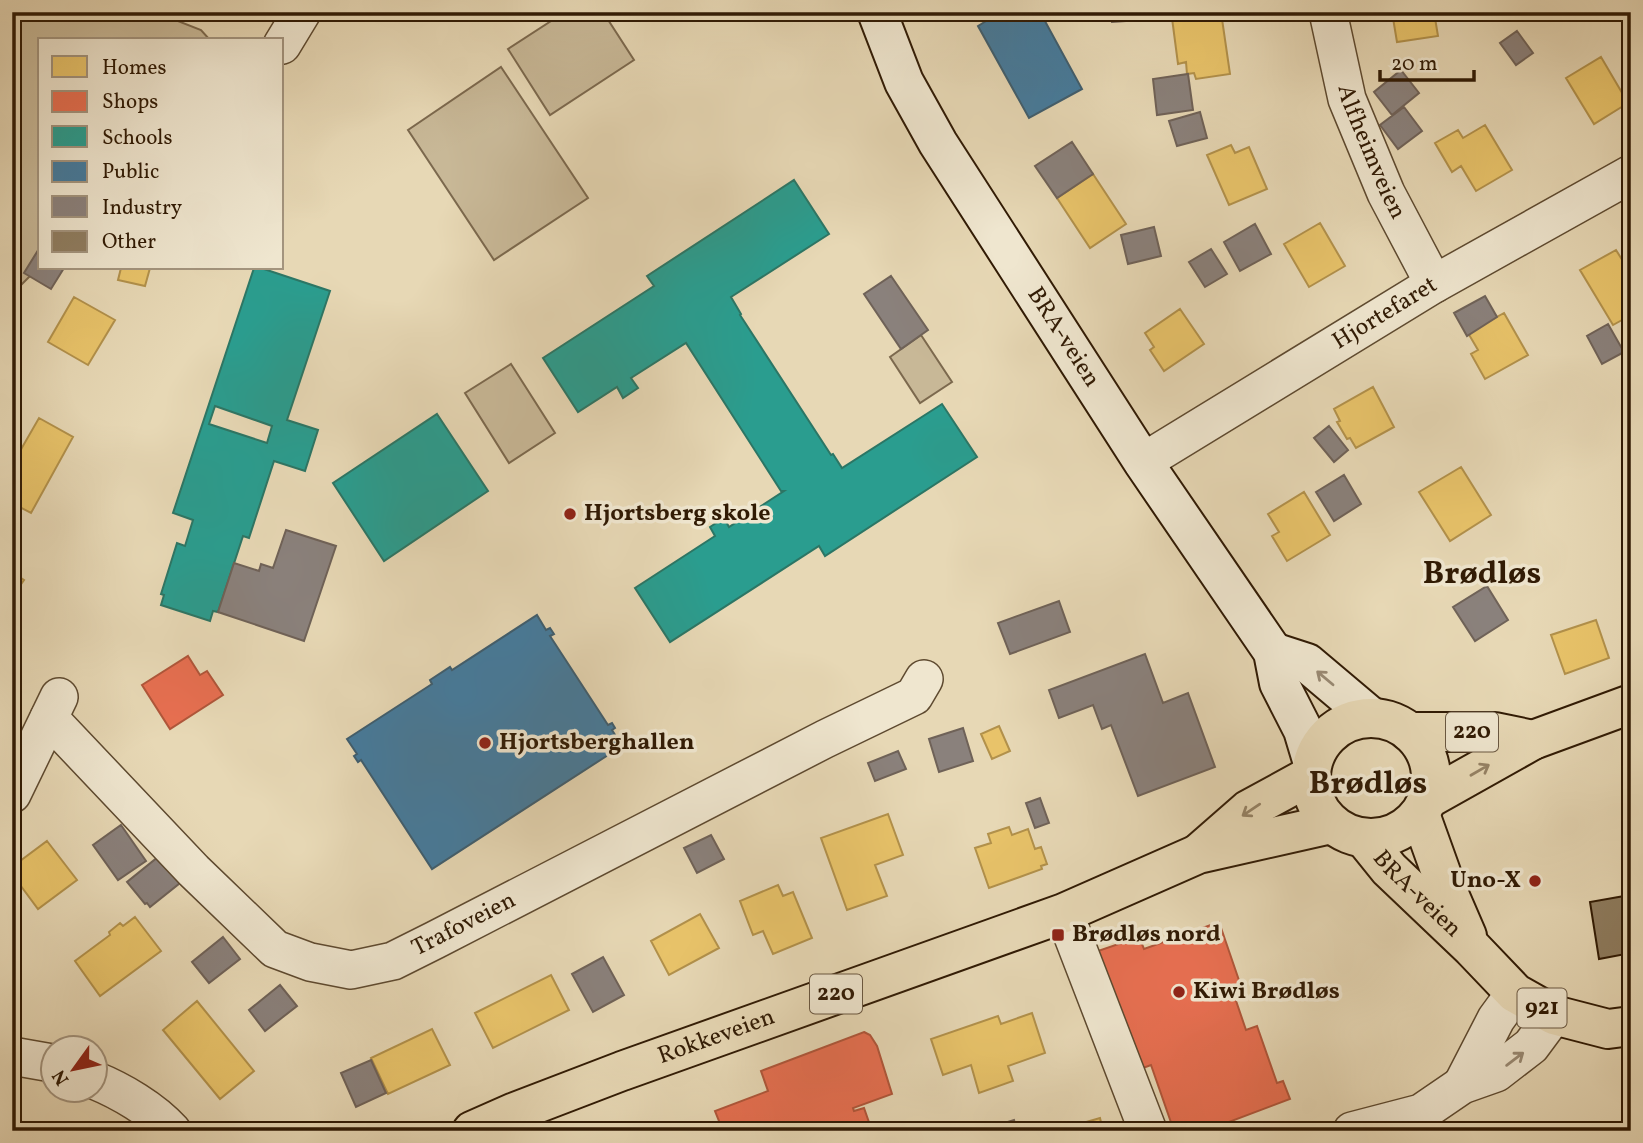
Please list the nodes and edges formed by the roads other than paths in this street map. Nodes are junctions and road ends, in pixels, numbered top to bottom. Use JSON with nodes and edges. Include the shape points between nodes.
{"nodes":[{"id":1,"x":302,"y":12,"type":"edge"},
{"id":2,"x":877,"y":12,"type":"edge"},
{"id":3,"x":1328,"y":12,"type":"edge"},
{"id":4,"x":284,"y":42,"type":"edge"},
{"id":5,"x":1631,"y":174,"type":"edge"},
{"id":6,"x":1434,"y":284,"type":"junction"},
{"id":7,"x":1143,"y":462,"type":"junction"},
{"id":8,"x":1273,"y":652,"type":"junction"},
{"id":9,"x":924,"y":679,"type":"dead end"},
{"id":10,"x":1631,"y":704,"type":"edge"},
{"id":11,"x":1371,"y":716,"type":"junction"},
{"id":12,"x":1410,"y":732,"type":"junction"},
{"id":13,"x":1533,"y":740,"type":"junction"},
{"id":14,"x":1311,"y":768,"type":"junction"},
{"id":15,"x":12,"y":794,"type":"edge"},
{"id":16,"x":1424,"y":806,"type":"junction"},
{"id":17,"x":1348,"y":831,"type":"junction"},
{"id":18,"x":1198,"y":853,"type":"junction"},
{"id":19,"x":1064,"y":913,"type":"junction"},
{"id":20,"x":1472,"y":948,"type":"junction"},
{"id":21,"x":1515,"y":993,"type":"junction"},
{"id":22,"x":1554,"y":1015,"type":"junction"},
{"id":23,"x":1631,"y":1026,"type":"edge"},
{"id":24,"x":12,"y":1056,"type":"edge"},
{"id":25,"x":38,"y":1061,"type":"edge"},
{"id":26,"x":1462,"y":1085,"type":"junction"},
{"id":27,"x":108,"y":1086,"type":"edge"},
{"id":28,"x":172,"y":1131,"type":"edge"},
{"id":29,"x":472,"y":1131,"type":"edge"},
{"id":30,"x":1148,"y":1131,"type":"edge"},
{"id":31,"x":1352,"y":1131,"type":"edge"}],
"edges":[{"from":1,"to":4,"type":"street"},
{"from":2,"to":7,"type":"main road","name":"BRA-veien","via":[[904,82],[938,144]]},
{"from":3,"to":6,"type":"street","name":"Alfheimveien","via":[[1347,99],[1386,193]]},
{"from":5,"to":6,"type":"street","name":"Hjortefaret"},
{"from":6,"to":7,"type":"street","name":"Hjortefaret"},
{"from":7,"to":8,"type":"main road","name":"BRA-veien"},
{"from":11,"to":8,"type":"main road","one_way":true,"via":[[1307,663]]},
{"from":8,"to":14,"type":"main road","name":"BRA-veien","via":[[1279,683],[1303,730]]},
{"from":9,"to":15,"type":"street","name":"Trafoveien","via":[[914,696],[435,940],[393,961],[351,970],[275,949],[194,871],[55,707]]},
{"from":10,"to":13,"type":"main road","number":"220"},
{"from":11,"to":12,"type":"main road","number":"220","via":[[1392,720]]},
{"from":11,"to":14,"type":"main road","number":"220","via":[[1345,722],[1325,738]]},
{"from":12,"to":13,"type":"main road","number":"220","via":[[1495,732]]},
{"from":12,"to":16,"type":"main road","number":"220","via":[[1426,751],[1432,775]]},
{"from":16,"to":13,"type":"main road","number":"220","one_way":true},
{"from":14,"to":17,"type":"main road","via":[[1312,794],[1320,810]]},
{"from":14,"to":18,"type":"main road","name":"Rokkeveien","number":"220","one_way":true,"via":[[1248,810]]},
{"from":16,"to":17,"type":"main road","number":"220","via":[[1405,829],[1385,837]]},
{"from":16,"to":20,"type":"main road","name":"BRA-veien","number":"921","via":[[1448,892]]},
{"from":17,"to":18,"type":"main road","name":"Rokkeveien","number":"220"},
{"from":17,"to":20,"type":"main road","name":"BRA-veien","number":"921"},
{"from":18,"to":19,"type":"main road","name":"Rokkeveien","number":"220"},
{"from":19,"to":29,"type":"main road","name":"Rokkeveien","number":"220","via":[[622,1071]]},
{"from":19,"to":30,"type":"street"},
{"from":20,"to":21,"type":"main road","name":"BRA-veien","number":"921"},
{"from":21,"to":22,"type":"main road","name":"BRA-veien","number":"921"},
{"from":21,"to":26,"type":"street"},
{"from":22,"to":23,"type":"main road","name":"BRA-veien","number":"921","via":[[1608,1029]]},
{"from":26,"to":22,"type":"street","one_way":true,"via":[[1496,1073],[1531,1046]]},
{"from":24,"to":25,"type":"street"},
{"from":26,"to":31,"type":"street","via":[[1421,1113]]},
{"from":27,"to":28,"type":"street"}]}
